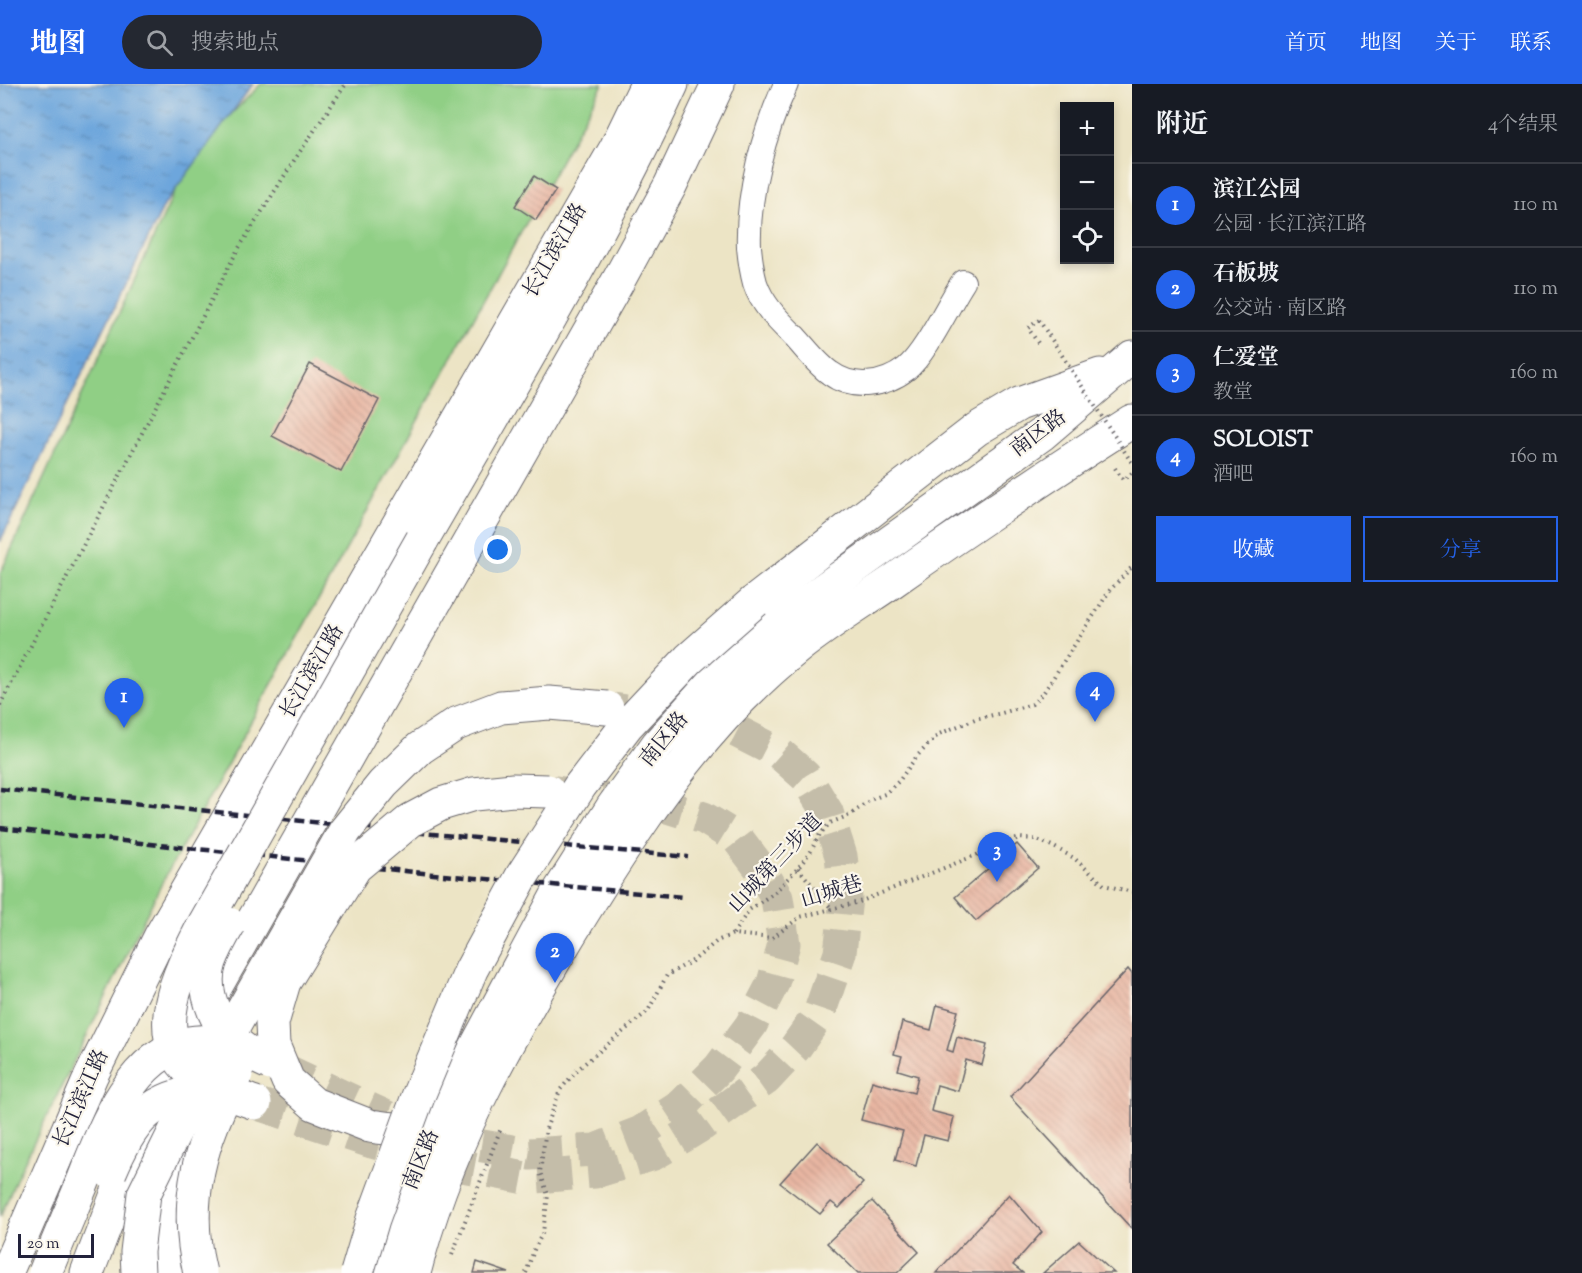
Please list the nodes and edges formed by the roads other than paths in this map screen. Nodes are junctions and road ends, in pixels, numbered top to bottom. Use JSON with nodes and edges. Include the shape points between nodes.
{"nodes":[{"id":1,"x":646,"y":84,"type":"edge"},
{"id":2,"x":672,"y":84,"type":"edge"},
{"id":3,"x":695,"y":84,"type":"edge"},
{"id":4,"x":718,"y":84,"type":"edge"},
{"id":5,"x":786,"y":84,"type":"edge"},
{"id":6,"x":963,"y":282,"type":"dead end"},
{"id":7,"x":1127,"y":362,"type":"edge"},
{"id":8,"x":1132,"y":421,"type":"edge"},
{"id":9,"x":431,"y":545,"type":"junction"},
{"id":10,"x":607,"y":708,"type":"tunnel mouth"},
{"id":11,"x":548,"y":791,"type":"tunnel mouth"},
{"id":12,"x":284,"y":982,"type":"junction"},
{"id":13,"x":174,"y":1048,"type":"junction"},
{"id":14,"x":446,"y":1103,"type":"junction"},
{"id":15,"x":182,"y":1117,"type":"junction"},
{"id":16,"x":6,"y":1273,"type":"edge"},
{"id":17,"x":45,"y":1273,"type":"edge"},
{"id":18,"x":67,"y":1273,"type":"edge"},
{"id":19,"x":87,"y":1273,"type":"edge"},
{"id":20,"x":138,"y":1273,"type":"edge"},
{"id":21,"x":167,"y":1273,"type":"edge"},
{"id":22,"x":200,"y":1273,"type":"edge"},
{"id":23,"x":357,"y":1273,"type":"edge"},
{"id":24,"x":382,"y":1273,"type":"edge"},
{"id":25,"x":414,"y":1273,"type":"edge"}],
"edges":[{"from":1,"to":16,"type":"main road","name":"长江滨江路","via":[[616,148],[160,937],[91,1076]]},
{"from":2,"to":9,"type":"main road","via":[[634,165]]},
{"from":3,"to":9,"type":"main road","via":[[654,172]]},
{"from":4,"to":19,"type":"main road","via":[[670,186],[617,283],[208,1000],[140,1134]]},
{"from":5,"to":6,"type":"street","via":[[765,139],[751,212],[749,247],[755,283],[772,314],[830,373],[868,385],[888,381],[907,368]]},
{"from":7,"to":14,"type":"main road","name":"南区路","via":[[1042,434],[778,622],[718,677],[658,744],[612,808],[560,890]]},
{"from":7,"to":23,"type":"main road","bridge":true,"via":[[1019,404],[977,429],[755,601],[689,659],[627,725],[580,786],[522,876],[471,970],[419,1094]]},
{"from":8,"to":25,"type":"main road","name":"南区路","via":[[798,647],[742,696],[687,761],[641,821],[591,901],[471,1112]]},
{"from":9,"to":13,"type":"main road","bridge":true,"via":[[188,957],[172,1003],[169,1026]]},
{"from":9,"to":13,"type":"main road","bridge":true,"via":[[209,964],[210,1003],[228,1034],[258,1057],[203,1041]]},
{"from":10,"to":15,"type":"main road","bridge":true,"via":[[549,703],[501,707],[456,724],[420,748],[382,784],[345,831]]},
{"from":11,"to":12,"type":"main road","bridge":true,"via":[[474,794],[441,804],[411,820],[355,867]]},
{"from":12,"to":14,"type":"main road","bridge":true,"via":[[272,1023],[273,1044],[288,1081],[314,1104],[370,1126],[396,1130],[427,1122]]},
{"from":12,"to":22,"type":"main road","bridge":true,"via":[[219,1105],[203,1150],[194,1182],[193,1212],[194,1251]]},
{"from":13,"to":17,"type":"main road","bridge":true,"via":[[139,1074],[118,1102]]},
{"from":13,"to":18,"type":"main road","bridge":true,"via":[[193,1074],[240,1097],[196,1092],[177,1096],[146,1111],[122,1143]]},
{"from":14,"to":24,"type":"main road","name":"南区路","via":[[415,1176]]},
{"from":15,"to":20,"type":"main road","bridge":true,"via":[[144,1194]]},
{"from":15,"to":21,"type":"main road","bridge":true,"via":[[166,1211]]}]}
